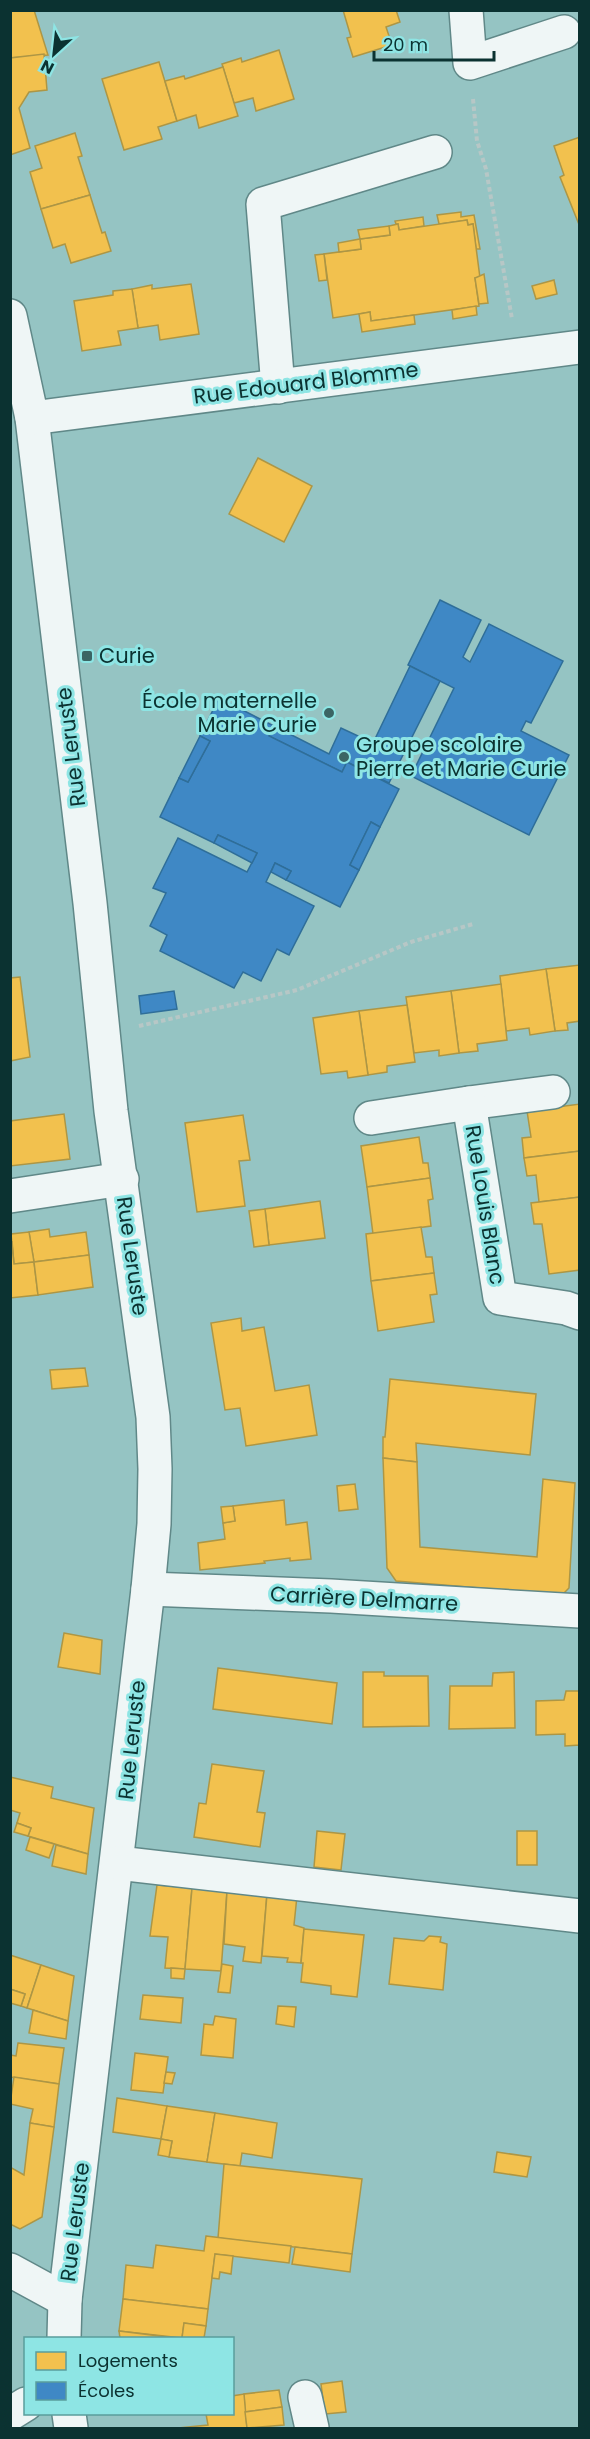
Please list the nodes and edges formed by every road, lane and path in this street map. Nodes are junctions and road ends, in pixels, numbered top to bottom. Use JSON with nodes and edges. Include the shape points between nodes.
{"nodes":[{"id":1,"x":466,"y":10,"type":"edge"},
{"id":2,"x":564,"y":32,"type":"dead end"},
{"id":3,"x":470,"y":63,"type":"junction"},
{"id":4,"x":435,"y":152,"type":"dead end"},
{"id":5,"x":10,"y":316,"type":"edge"},
{"id":6,"x":579,"y":347,"type":"edge"},
{"id":7,"x":518,"y":355,"type":"junction"},
{"id":8,"x":278,"y":387,"type":"junction"},
{"id":9,"x":23,"y":401,"type":"edge"},
{"id":10,"x":473,"y":924,"type":"dead end"},
{"id":11,"x":102,"y":1029,"type":"junction"},
{"id":12,"x":553,"y":1092,"type":"dead end"},
{"id":13,"x":470,"y":1103,"type":"junction"},
{"id":14,"x":371,"y":1118,"type":"dead end"},
{"id":15,"x":122,"y":1179,"type":"junction"},
{"id":16,"x":10,"y":1196,"type":"edge"},
{"id":17,"x":579,"y":1313,"type":"edge"},
{"id":18,"x":148,"y":1589,"type":"junction"},
{"id":19,"x":579,"y":1611,"type":"edge"},
{"id":20,"x":118,"y":1863,"type":"junction"},
{"id":21,"x":579,"y":1916,"type":"edge"},
{"id":22,"x":10,"y":2270,"type":"edge"},
{"id":23,"x":65,"y":2300,"type":"junction"},
{"id":24,"x":64,"y":2337,"type":"edge"},
{"id":25,"x":24,"y":2405,"type":"edge"},
{"id":26,"x":10,"y":2414,"type":"edge"}],
"edges":[{"from":1,"to":3,"type":"street"},
{"from":2,"to":3,"type":"street"},
{"from":3,"to":7,"type":"path","via":[[477,141],[486,169]]},
{"from":4,"to":8,"type":"street","via":[[263,204]]},
{"from":5,"to":9,"type":"street","name":"Rue Leruste"},
{"from":6,"to":7,"type":"street","name":"Rue Edouard Blomme"},
{"from":7,"to":8,"type":"street","name":"Rue Edouard Blomme"},
{"from":8,"to":9,"type":"street","name":"Rue Edouard Blomme"},
{"from":9,"to":11,"type":"street","name":"Rue Leruste","via":[[90,903]]},
{"from":10,"to":11,"type":"path","via":[[411,942],[297,990],[147,1025]]},
{"from":11,"to":15,"type":"street","name":"Rue Leruste"},
{"from":12,"to":13,"type":"street","name":"Rue Louis Blanc"},
{"from":13,"to":14,"type":"street","name":"Rue Louis Blanc"},
{"from":13,"to":17,"type":"street","name":"Rue Louis Blanc","via":[[500,1298]]},
{"from":15,"to":16,"type":"street","name":"Rue Leruste"},
{"from":15,"to":18,"type":"street","name":"Rue Leruste","via":[[153,1417],[154,1524]]},
{"from":18,"to":19,"type":"street","name":"Carrière Delmarre"},
{"from":18,"to":20,"type":"street","name":"Rue Leruste"},
{"from":20,"to":21,"type":"street"},
{"from":20,"to":23,"type":"street","name":"Rue Leruste"},
{"from":22,"to":23,"type":"street"},
{"from":23,"to":24,"type":"street","name":"Rue Leruste"},
{"from":25,"to":26,"type":"street"}]}
